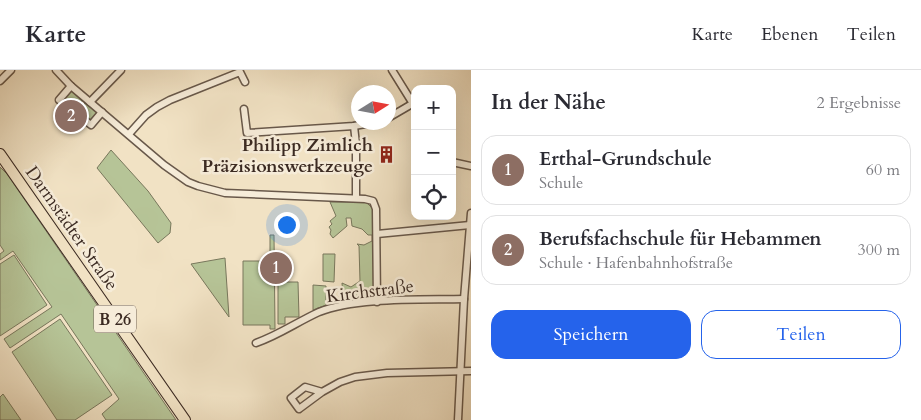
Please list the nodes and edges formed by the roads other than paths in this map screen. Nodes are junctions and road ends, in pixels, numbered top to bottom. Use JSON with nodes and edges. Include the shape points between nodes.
{"nodes":[{"id":1,"x":56,"y":70,"type":"edge"},
{"id":2,"x":121,"y":70,"type":"edge"},
{"id":3,"x":392,"y":70,"type":"edge"},
{"id":4,"x":11,"y":71,"type":"edge"},
{"id":5,"x":0,"y":81,"type":"edge"},
{"id":6,"x":245,"y":82,"type":"dead end"},
{"id":7,"x":71,"y":86,"type":"junction"},
{"id":8,"x":90,"y":102,"type":"junction"},
{"id":9,"x":411,"y":102,"type":"edge"},
{"id":10,"x":411,"y":106,"type":"edge"},
{"id":11,"x":244,"y":109,"type":"dead end"},
{"id":12,"x":102,"y":112,"type":"junction"},
{"id":13,"x":396,"y":114,"type":"edge"},
{"id":14,"x":351,"y":126,"type":"edge"},
{"id":15,"x":354,"y":130,"type":"edge"},
{"id":16,"x":129,"y":134,"type":"junction"},
{"id":17,"x":0,"y":154,"type":"edge"},
{"id":18,"x":456,"y":163,"type":"edge"},
{"id":19,"x":471,"y":166,"type":"edge"},
{"id":20,"x":356,"y":198,"type":"junction"},
{"id":21,"x":471,"y":213,"type":"edge"},
{"id":22,"x":470,"y":225,"type":"edge"},
{"id":23,"x":377,"y":234,"type":"junction"},
{"id":24,"x":466,"y":294,"type":"edge"},
{"id":25,"x":377,"y":302,"type":"junction"},
{"id":26,"x":256,"y":342,"type":"dead end"},
{"id":27,"x":461,"y":371,"type":"junction"},
{"id":28,"x":471,"y":371,"type":"edge"},
{"id":29,"x":322,"y":392,"type":"junction"},
{"id":30,"x":185,"y":420,"type":"edge"},
{"id":31,"x":458,"y":420,"type":"edge"}],
"edges":[{"from":1,"to":7,"type":"street"},
{"from":2,"to":8,"type":"street"},
{"from":3,"to":9,"type":"street"},
{"from":4,"to":5,"type":"street"},
{"from":6,"to":16,"type":"street","via":[[240,72],[170,100],[146,115]]},
{"from":7,"to":8,"type":"street"},
{"from":7,"to":12,"type":"street","via":[[59,100],[91,125]]},
{"from":8,"to":12,"type":"street"},
{"from":10,"to":13,"type":"street"},
{"from":11,"to":14,"type":"street","via":[[247,132]]},
{"from":12,"to":16,"type":"street"},
{"from":15,"to":20,"type":"street"},
{"from":16,"to":20,"type":"street","via":[[177,176],[211,190],[247,195]]},
{"from":17,"to":30,"type":"main road","name":"Darmstädter Straße","number":"B 26"},
{"from":18,"to":19,"type":"street"},
{"from":20,"to":23,"type":"street","via":[[373,202]]},
{"from":21,"to":22,"type":"street"},
{"from":22,"to":23,"type":"street"},
{"from":22,"to":24,"type":"street"},
{"from":23,"to":25,"type":"street"},
{"from":24,"to":25,"type":"street","name":"Kirchstraße"},
{"from":24,"to":27,"type":"street"},
{"from":25,"to":26,"type":"street","name":"Kirchstraße","via":[[319,312],[271,338]]},
{"from":27,"to":28,"type":"street"},
{"from":27,"to":29,"type":"street","via":[[371,374],[340,382]]},
{"from":27,"to":31,"type":"street"},
{"from":29,"to":29,"type":"street","via":[[304,387],[290,398],[299,409]]}]}
